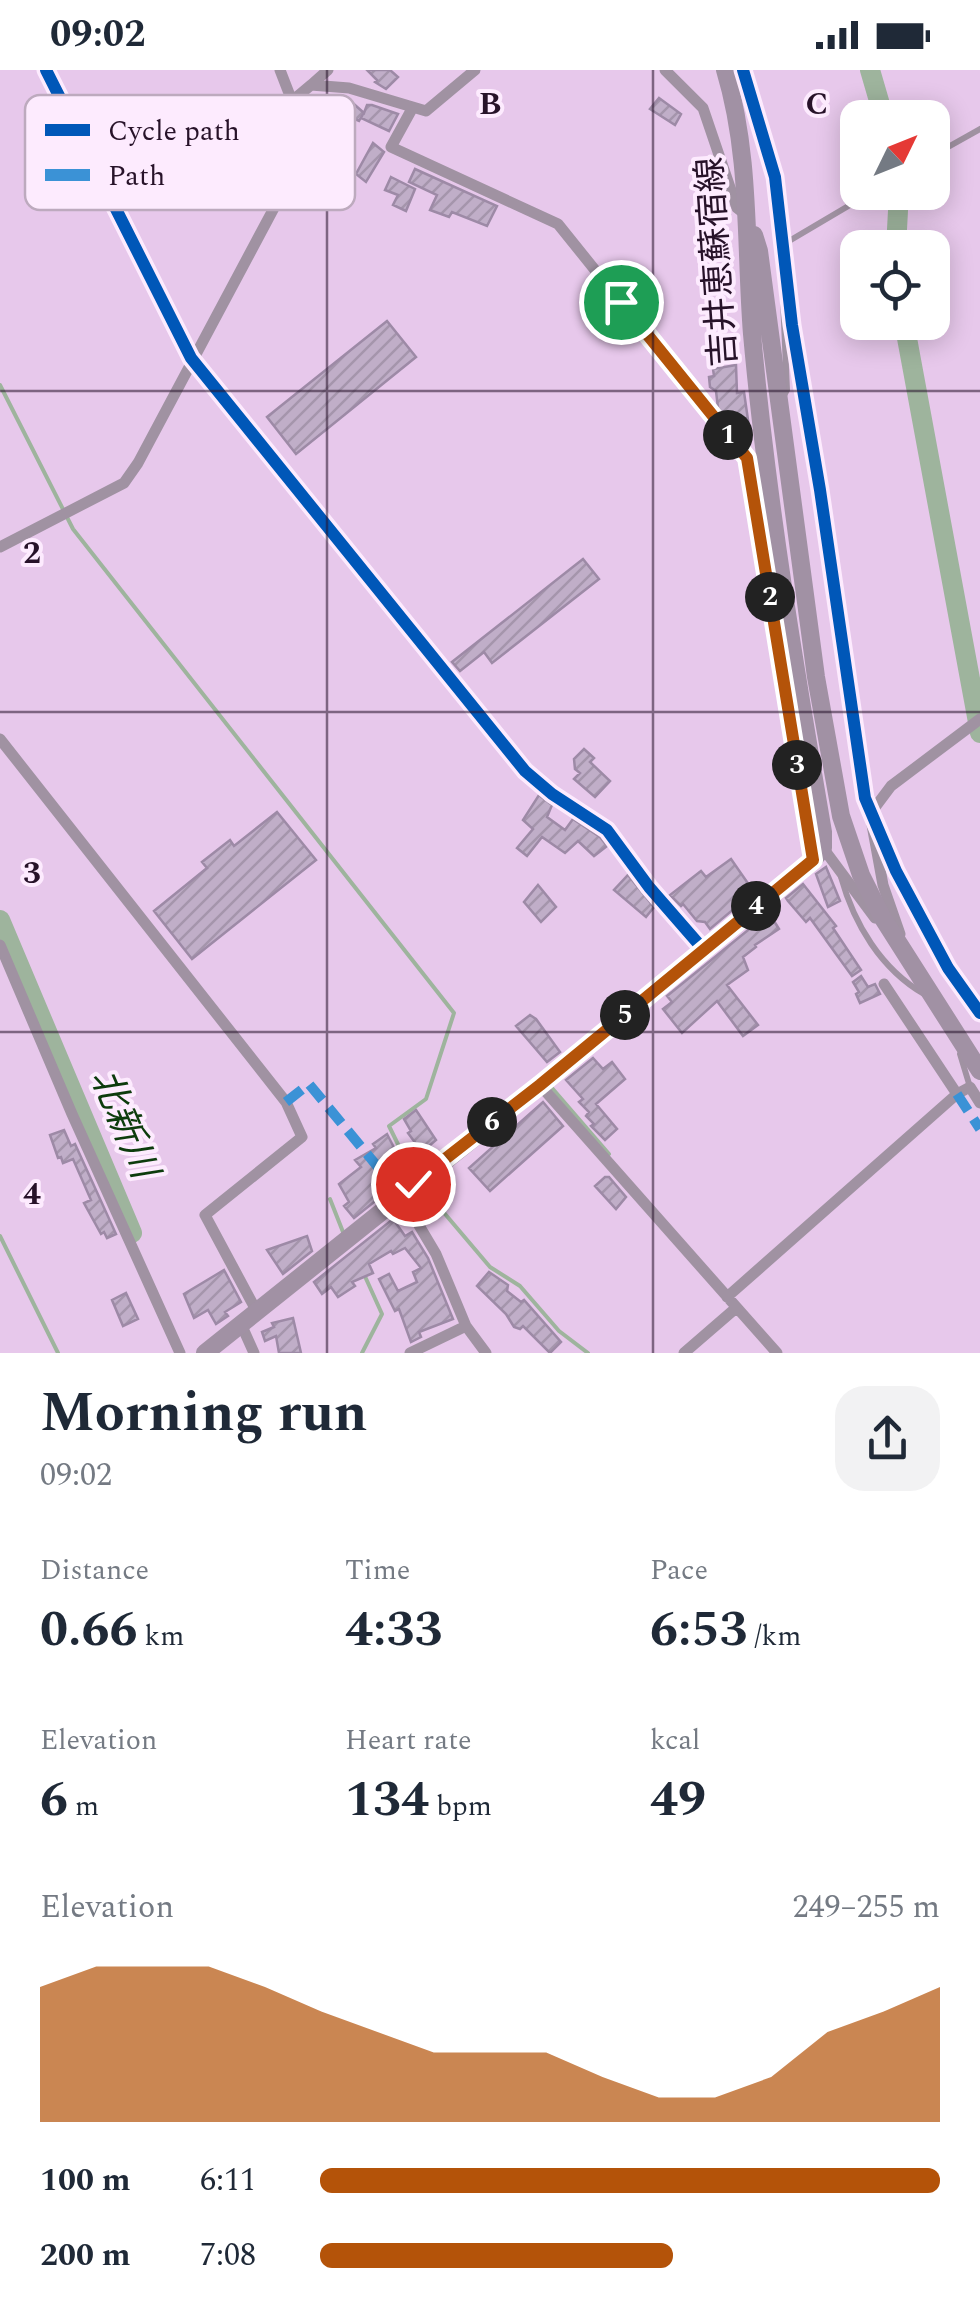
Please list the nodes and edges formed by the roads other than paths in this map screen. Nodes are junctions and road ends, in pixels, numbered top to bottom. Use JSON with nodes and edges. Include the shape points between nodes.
{"nodes":[{"id":1,"x":46,"y":70,"type":"edge"},
{"id":2,"x":280,"y":70,"type":"edge"},
{"id":3,"x":328,"y":70,"type":"edge"},
{"id":4,"x":474,"y":70,"type":"edge"},
{"id":5,"x":665,"y":70,"type":"edge"},
{"id":6,"x":725,"y":70,"type":"edge"},
{"id":7,"x":311,"y":86,"type":"junction"},
{"id":8,"x":59,"y":95,"type":"edge"},
{"id":9,"x":290,"y":95,"type":"edge"},
{"id":10,"x":299,"y":95,"type":"edge"},
{"id":11,"x":413,"y":107,"type":"junction"},
{"id":12,"x":980,"y":129,"type":"edge"},
{"id":13,"x":950,"y":146,"type":"edge"},
{"id":14,"x":116,"y":210,"type":"edge"},
{"id":15,"x":273,"y":210,"type":"edge"},
{"id":16,"x":842,"y":210,"type":"edge"},
{"id":17,"x":748,"y":217,"type":"junction"},
{"id":18,"x":191,"y":358,"type":"junction"},
{"id":19,"x":780,"y":402,"type":"junction"},
{"id":20,"x":0,"y":547,"type":"edge"},
{"id":21,"x":980,"y":719,"type":"edge"},
{"id":22,"x":0,"y":738,"type":"edge"},
{"id":23,"x":818,"y":854,"type":"junction"},
{"id":24,"x":840,"y":871,"type":"junction"},
{"id":25,"x":0,"y":945,"type":"edge"},
{"id":26,"x":703,"y":950,"type":"junction"},
{"id":27,"x":911,"y":965,"type":"junction"},
{"id":28,"x":884,"y":984,"type":"dead end"},
{"id":29,"x":936,"y":1000,"type":"junction"},
{"id":30,"x":975,"y":1079,"type":"edge"},
{"id":31,"x":540,"y":1085,"type":"junction"},
{"id":32,"x":957,"y":1094,"type":"junction"},
{"id":33,"x":980,"y":1102,"type":"edge"},
{"id":34,"x":411,"y":1186,"type":"junction"},
{"id":35,"x":732,"y":1302,"type":"junction"},
{"id":36,"x":258,"y":1312,"type":"junction"},
{"id":37,"x":242,"y":1324,"type":"junction"},
{"id":38,"x":466,"y":1326,"type":"junction"},
{"id":39,"x":180,"y":1353,"type":"edge"},
{"id":40,"x":205,"y":1353,"type":"edge"},
{"id":41,"x":254,"y":1353,"type":"edge"},
{"id":42,"x":410,"y":1353,"type":"edge"},
{"id":43,"x":486,"y":1353,"type":"edge"},
{"id":44,"x":684,"y":1353,"type":"edge"},
{"id":45,"x":777,"y":1353,"type":"edge"}],
"edges":[{"from":1,"to":8,"type":"street"},
{"from":2,"to":9,"type":"street"},
{"from":3,"to":7,"type":"street"},
{"from":4,"to":11,"type":"street","via":[[426,112]]},
{"from":5,"to":17,"type":"street","via":[[703,108],[737,208]]},
{"from":6,"to":17,"type":"main road","name":"吉井恵蘇宿線"},
{"from":7,"to":10,"type":"street"},
{"from":7,"to":11,"type":"street","via":[[349,88]]},
{"from":11,"to":23,"type":"street","via":[[391,147],[558,224],[747,458]]},
{"from":12,"to":13,"type":"lane"},
{"from":14,"to":18,"type":"street"},
{"from":15,"to":18,"type":"street"},
{"from":16,"to":19,"type":"lane","via":[[784,244],[787,390]]},
{"from":17,"to":19,"type":"main road","via":[[759,251]]},
{"from":17,"to":23,"type":"main road","name":"吉井恵蘇宿線","via":[[755,356],[823,832]]},
{"from":18,"to":20,"type":"street","via":[[124,483]]},
{"from":18,"to":26,"type":"street","via":[[525,771],[607,830]]},
{"from":19,"to":27,"type":"main road","via":[[841,816],[862,875]]},
{"from":21,"to":27,"type":"street","via":[[890,786],[870,814],[883,885]]},
{"from":22,"to":36,"type":"street","via":[[286,1102],[302,1137],[205,1215]]},
{"from":23,"to":24,"type":"street"},
{"from":23,"to":26,"type":"main road"},
{"from":24,"to":27,"type":"street"},
{"from":24,"to":29,"type":"lane","via":[[848,903],[876,950],[910,986]]},
{"from":25,"to":39,"type":"street"},
{"from":26,"to":31,"type":"main road"},
{"from":27,"to":29,"type":"main road"},
{"from":28,"to":32,"type":"street"},
{"from":29,"to":30,"type":"main road"},
{"from":30,"to":32,"type":"street"},
{"from":30,"to":33,"type":"street"},
{"from":31,"to":34,"type":"main road"},
{"from":31,"to":35,"type":"street"},
{"from":32,"to":35,"type":"street"},
{"from":34,"to":36,"type":"main road"},
{"from":34,"to":38,"type":"street"},
{"from":35,"to":44,"type":"street"},
{"from":35,"to":45,"type":"street"},
{"from":36,"to":37,"type":"main road"},
{"from":37,"to":40,"type":"main road"},
{"from":37,"to":41,"type":"street"},
{"from":38,"to":42,"type":"street"},
{"from":38,"to":43,"type":"street"}]}
